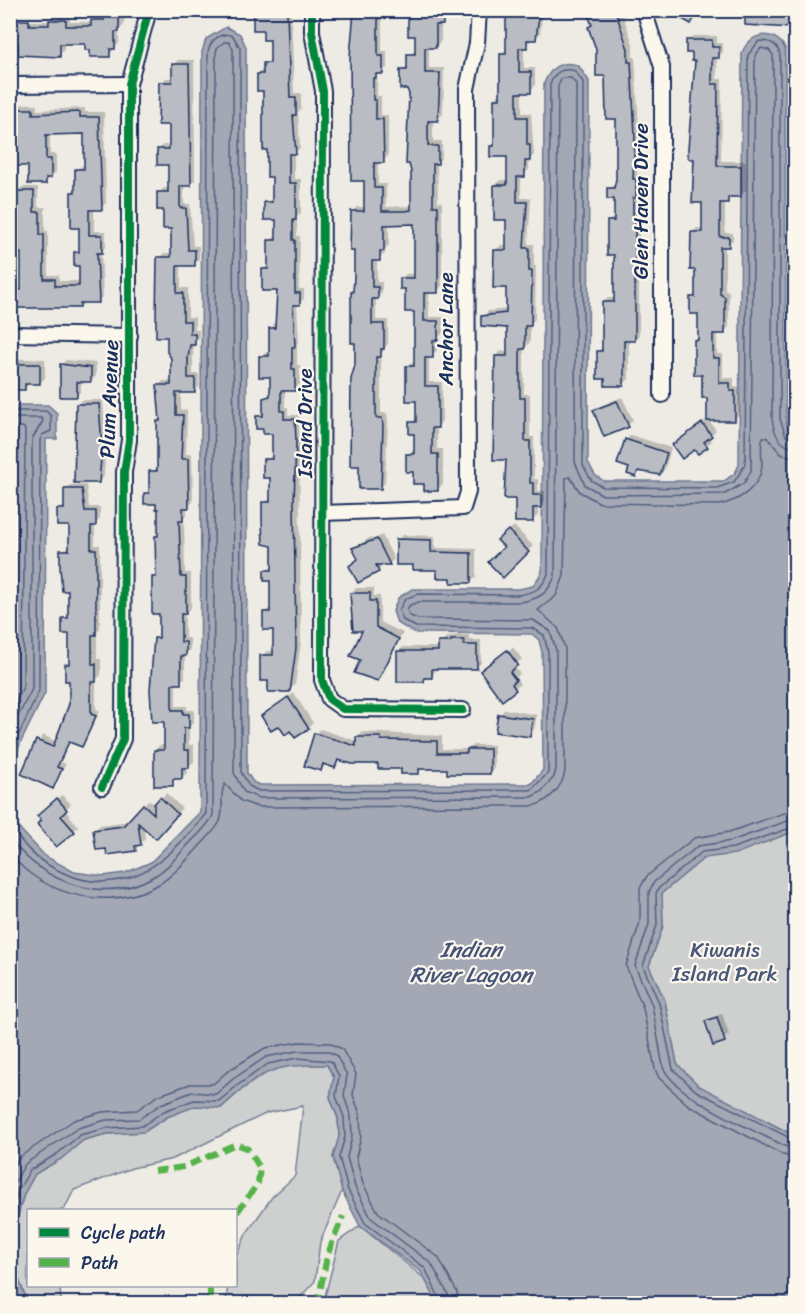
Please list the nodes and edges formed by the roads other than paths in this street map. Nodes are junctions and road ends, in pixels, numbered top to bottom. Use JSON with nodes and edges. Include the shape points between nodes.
{"nodes":[{"id":1,"x":149,"y":10,"type":"edge"},
{"id":2,"x":312,"y":10,"type":"edge"},
{"id":3,"x":479,"y":10,"type":"edge"},
{"id":4,"x":644,"y":10,"type":"edge"},
{"id":5,"x":129,"y":84,"type":"junction"},
{"id":6,"x":10,"y":85,"type":"edge"},
{"id":7,"x":10,"y":334,"type":"edge"},
{"id":8,"x":130,"y":336,"type":"junction"},
{"id":9,"x":662,"y":395,"type":"dead end"},
{"id":10,"x":322,"y":513,"type":"junction"},
{"id":11,"x":463,"y":710,"type":"dead end"},
{"id":12,"x":102,"y":787,"type":"dead end"}],
"edges":[{"from":1,"to":5,"type":"street","name":"Plum Avenue"},
{"from":2,"to":10,"type":"street","name":"Island Drive","via":[[323,91]]},
{"from":3,"to":10,"type":"street","name":"Anchor Lane","via":[[467,89],[468,492],[463,508]]},
{"from":4,"to":9,"type":"street","name":"Glen Haven Drive","via":[[662,68]]},
{"from":5,"to":6,"type":"street"},
{"from":5,"to":8,"type":"street","name":"Plum Avenue"},
{"from":7,"to":8,"type":"street"},
{"from":8,"to":12,"type":"street","name":"Plum Avenue","via":[[129,440],[124,472],[123,739]]},
{"from":10,"to":11,"type":"street","name":"Island Drive","via":[[322,680],[329,699],[343,709]]}]}
